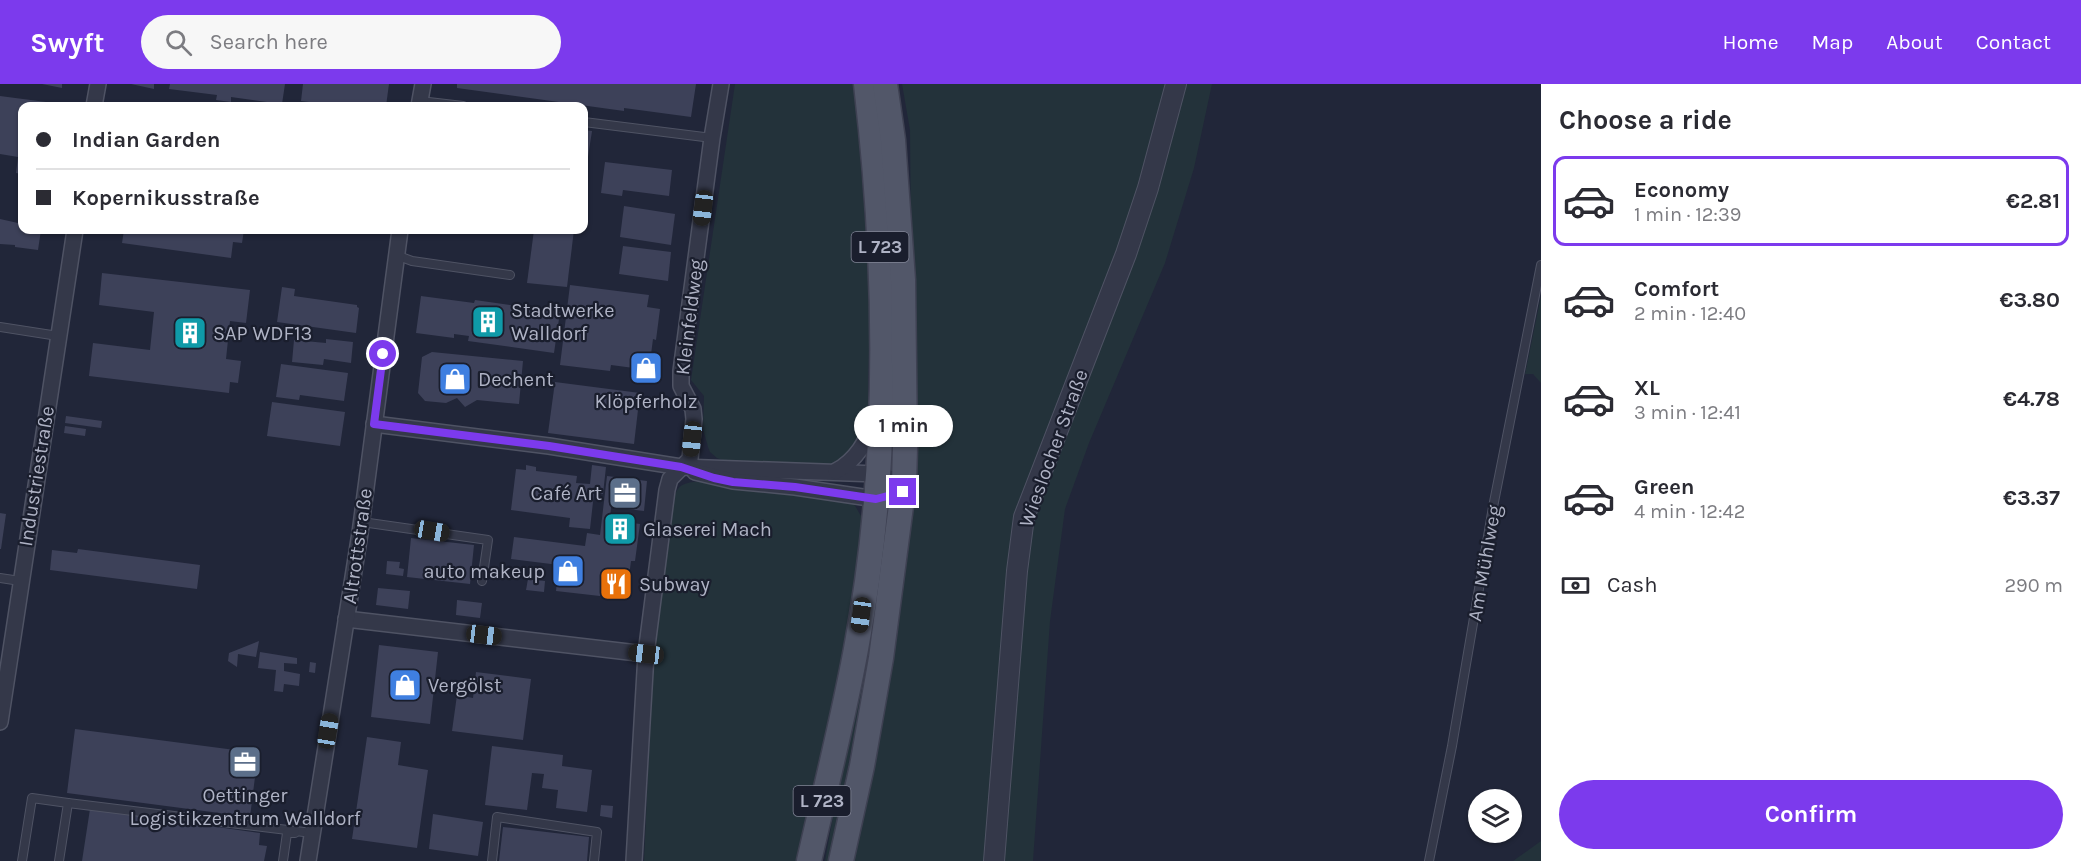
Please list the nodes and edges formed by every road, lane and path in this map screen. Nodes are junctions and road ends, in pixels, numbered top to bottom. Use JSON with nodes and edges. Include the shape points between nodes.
{"nodes":[{"id":1,"x":98,"y":84,"type":"edge"},
{"id":2,"x":423,"y":84,"type":"edge"},
{"id":3,"x":722,"y":84,"type":"edge"},
{"id":4,"x":866,"y":84,"type":"edge"},
{"id":5,"x":885,"y":84,"type":"edge"},
{"id":6,"x":1176,"y":84,"type":"edge"},
{"id":7,"x":95,"y":102,"type":"edge"},
{"id":8,"x":420,"y":102,"type":"edge"},
{"id":9,"x":588,"y":122,"type":"edge"},
{"id":10,"x":712,"y":138,"type":"junction"},
{"id":11,"x":74,"y":234,"type":"edge"},
{"id":12,"x":399,"y":234,"type":"edge"},
{"id":13,"x":396,"y":255,"type":"junction"},
{"id":14,"x":1541,"y":265,"type":"edge"},
{"id":15,"x":510,"y":276,"type":"dead end"},
{"id":16,"x":0,"y":327,"type":"edge"},
{"id":17,"x":58,"y":336,"type":"junction"},
{"id":18,"x":881,"y":409,"type":"junction"},
{"id":19,"x":374,"y":424,"type":"junction"},
{"id":20,"x":681,"y":467,"type":"junction"},
{"id":21,"x":836,"y":471,"type":"junction"},
{"id":22,"x":878,"y":474,"type":"junction"},
{"id":23,"x":903,"y":488,"type":"junction"},
{"id":24,"x":876,"y":499,"type":"junction"},
{"id":25,"x":362,"y":522,"type":"junction"},
{"id":26,"x":0,"y":578,"type":"edge"},
{"id":27,"x":20,"y":581,"type":"junction"},
{"id":28,"x":482,"y":581,"type":"dead end"},
{"id":29,"x":346,"y":619,"type":"junction"},
{"id":30,"x":646,"y":654,"type":"junction"},
{"id":31,"x":0,"y":722,"type":"edge"},
{"id":32,"x":68,"y":803,"type":"junction"},
{"id":33,"x":312,"y":833,"type":"junction"},
{"id":34,"x":22,"y":861,"type":"edge"},
{"id":35,"x":59,"y":861,"type":"edge"},
{"id":36,"x":283,"y":861,"type":"edge"},
{"id":37,"x":308,"y":861,"type":"edge"},
{"id":38,"x":492,"y":861,"type":"edge"},
{"id":39,"x":594,"y":861,"type":"edge"},
{"id":40,"x":634,"y":861,"type":"edge"},
{"id":41,"x":809,"y":861,"type":"edge"},
{"id":42,"x":841,"y":861,"type":"edge"},
{"id":43,"x":994,"y":861,"type":"edge"},
{"id":44,"x":1429,"y":861,"type":"edge"}],
"edges":[{"from":1,"to":7,"type":"street"},
{"from":2,"to":8,"type":"street"},
{"from":3,"to":10,"type":"street","name":"Kleinfeldweg"},
{"from":4,"to":18,"type":"main road","number":"L 723","via":[[881,252]]},
{"from":5,"to":23,"type":"main road","number":"L 723","via":[[903,280]]},
{"from":6,"to":43,"type":"street","name":"Wieslocher Straße","via":[[1126,254],[1024,518]]},
{"from":9,"to":10,"type":"lane"},
{"from":10,"to":20,"type":"street","name":"Kleinfeldweg","via":[[681,371],[681,386],[693,409],[690,459]]},
{"from":11,"to":17,"type":"street","name":"Industriestraße"},
{"from":12,"to":13,"type":"street","name":"Altrottstraße"},
{"from":13,"to":15,"type":"lane","via":[[412,261]]},
{"from":13,"to":19,"type":"street","name":"Altrottstraße"},
{"from":14,"to":44,"type":"lane","name":"Am Mühlweg"},
{"from":16,"to":17,"type":"lane"},
{"from":17,"to":27,"type":"street","name":"Industriestraße"},
{"from":18,"to":21,"type":"street","via":[[858,454]]},
{"from":18,"to":22,"type":"main road","number":"L 723"},
{"from":19,"to":20,"type":"street"},
{"from":19,"to":25,"type":"street","name":"Altrottstraße"},
{"from":20,"to":21,"type":"street"},
{"from":20,"to":24,"type":"street","via":[[733,482]]},
{"from":20,"to":30,"type":"street","name":"Kleinfeldweg","via":[[670,479],[667,490]]},
{"from":21,"to":22,"type":"street"},
{"from":22,"to":23,"type":"street"},
{"from":22,"to":24,"type":"main road","number":"L 723"},
{"from":23,"to":24,"type":"street"},
{"from":23,"to":42,"type":"main road","number":"L 723","via":[[882,649]]},
{"from":24,"to":41,"type":"main road","number":"L 723","via":[[856,648]]},
{"from":25,"to":28,"type":"lane","via":[[488,540]]},
{"from":25,"to":29,"type":"street","name":"Altrottstraße"},
{"from":26,"to":27,"type":"lane"},
{"from":27,"to":31,"type":"street","name":"Industriestraße"},
{"from":29,"to":30,"type":"street"},
{"from":29,"to":33,"type":"street","name":"Altrottstraße"},
{"from":30,"to":40,"type":"street","name":"Kleinfeldweg"},
{"from":32,"to":33,"type":"lane"},
{"from":32,"to":34,"type":"lane","via":[[32,798]]},
{"from":32,"to":35,"type":"lane"},
{"from":33,"to":36,"type":"lane","via":[[287,833]]},
{"from":33,"to":37,"type":"street","name":"Altrottstraße"},
{"from":38,"to":39,"type":"lane","via":[[497,817],[597,832]]}]}
